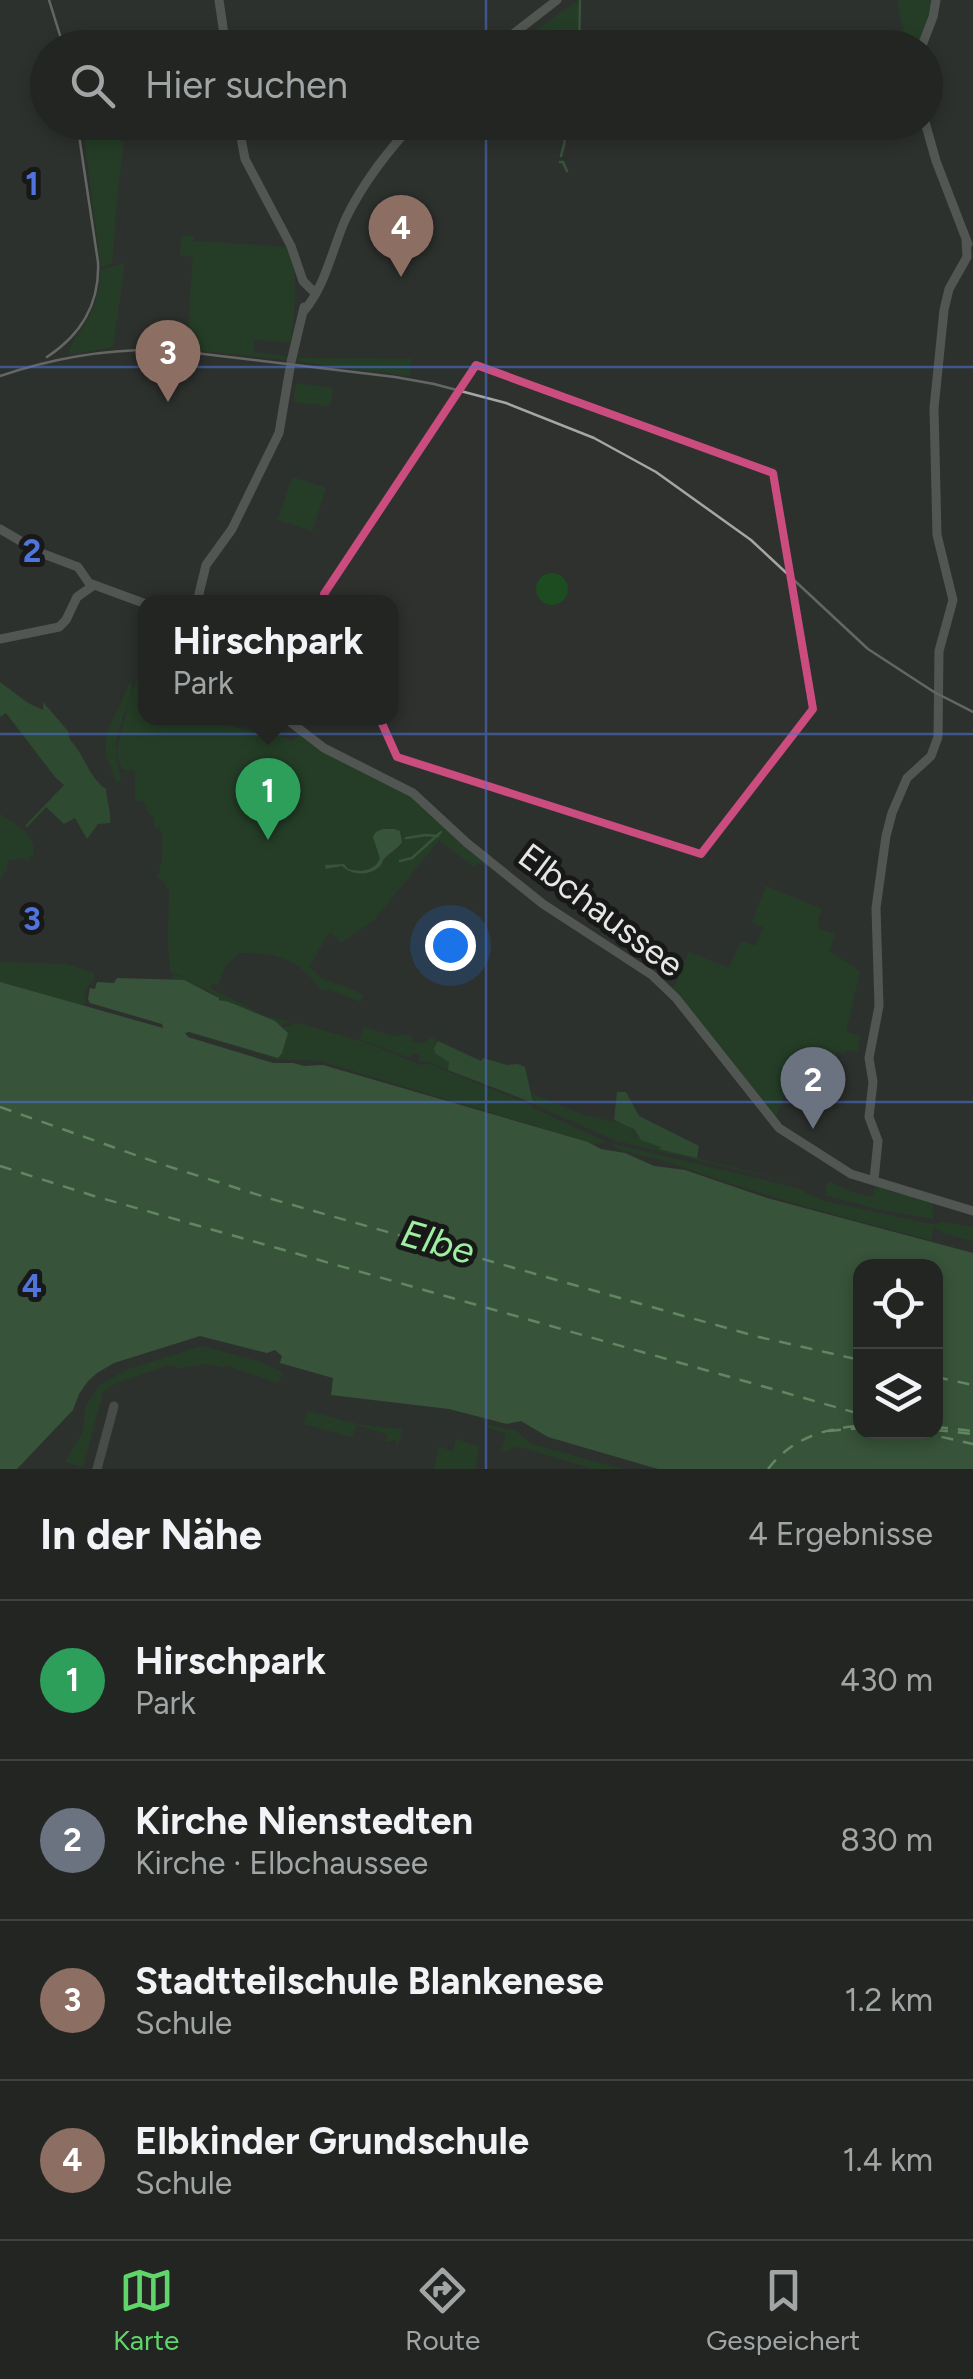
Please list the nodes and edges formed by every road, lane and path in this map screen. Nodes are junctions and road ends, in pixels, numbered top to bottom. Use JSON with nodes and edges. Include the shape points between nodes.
{"nodes":[{"id":1,"x":218,"y":0,"type":"edge"},
{"id":2,"x":558,"y":0,"type":"edge"},
{"id":3,"x":565,"y":0,"type":"edge"},
{"id":4,"x":936,"y":0,"type":"edge"},
{"id":5,"x":223,"y":30,"type":"edge"},
{"id":6,"x":519,"y":30,"type":"edge"},
{"id":7,"x":526,"y":30,"type":"edge"},
{"id":8,"x":928,"y":30,"type":"edge"},
{"id":9,"x":241,"y":140,"type":"edge"},
{"id":10,"x":402,"y":140,"type":"edge"},
{"id":11,"x":930,"y":140,"type":"edge"},
{"id":12,"x":315,"y":288,"type":"junction"},
{"id":13,"x":0,"y":530,"type":"edge"},
{"id":14,"x":94,"y":585,"type":"junction"},
{"id":15,"x":200,"y":595,"type":"edge"},
{"id":16,"x":138,"y":601,"type":"edge"},
{"id":17,"x":0,"y":640,"type":"edge"},
{"id":18,"x":293,"y":725,"type":"edge"},
{"id":19,"x":874,"y":1180,"type":"junction"},
{"id":20,"x":973,"y":1211,"type":"edge"}],
"edges":[{"from":1,"to":5,"type":"main road"},
{"from":2,"to":6,"type":"main road"},
{"from":3,"to":7,"type":"main road"},
{"from":4,"to":8,"type":"main road"},
{"from":9,"to":12,"type":"main road","via":[[303,281]]},
{"from":10,"to":12,"type":"main road","via":[[367,180]]},
{"from":11,"to":19,"type":"main road","via":[[967,257],[943,314],[934,414],[936,535],[952,600],[939,648],[935,750],[905,781],[886,836],[876,908],[880,993],[869,1117],[878,1141]]},
{"from":12,"to":15,"type":"main road","via":[[296,334],[279,432],[232,529],[206,565]]},
{"from":13,"to":14,"type":"main road","via":[[77,566]]},
{"from":14,"to":16,"type":"main road"},
{"from":14,"to":17,"type":"main road","via":[[77,597],[59,627]]},
{"from":18,"to":19,"type":"main road","name":"Elbchaussee","via":[[324,748],[413,792],[543,904],[652,975],[776,1126],[848,1172]]},
{"from":19,"to":20,"type":"main road","name":"Elbchaussee"}]}
